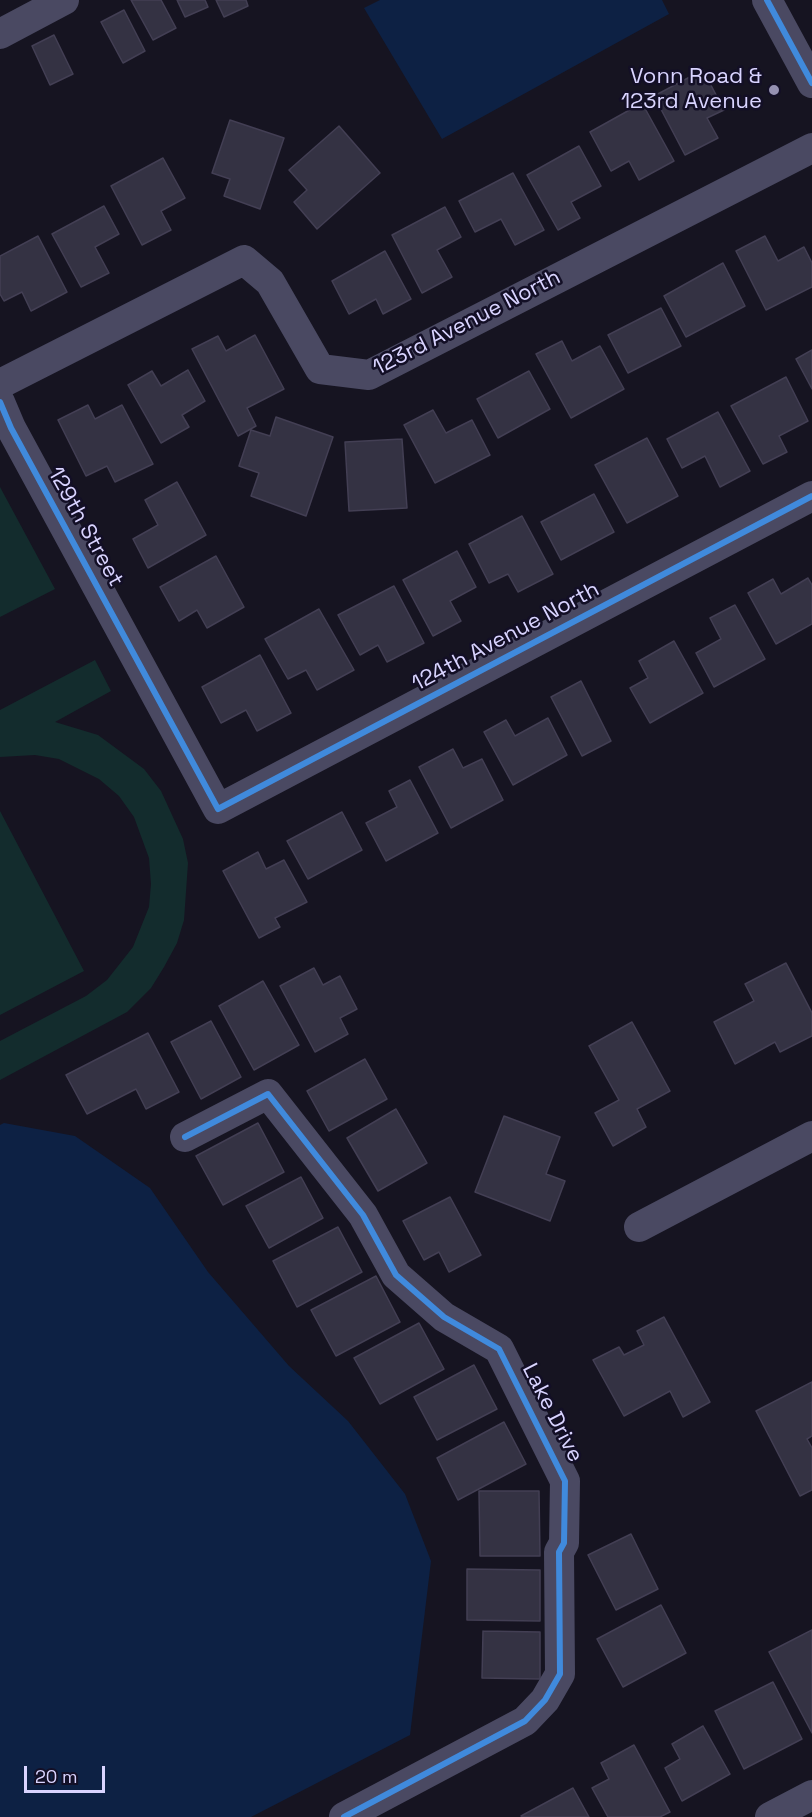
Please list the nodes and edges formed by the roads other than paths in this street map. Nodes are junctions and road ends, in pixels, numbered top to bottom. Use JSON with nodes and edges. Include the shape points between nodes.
{"nodes":[{"id":1,"x":63,"y":0,"type":"edge"},
{"id":2,"x":767,"y":0,"type":"edge"},
{"id":3,"x":0,"y":34,"type":"edge"},
{"id":4,"x":812,"y":83,"type":"edge"},
{"id":5,"x":812,"y":148,"type":"edge"},
{"id":6,"x":0,"y":384,"type":"edge"},
{"id":7,"x":0,"y":402,"type":"edge"},
{"id":8,"x":812,"y":496,"type":"edge"},
{"id":9,"x":218,"y":809,"type":"joint"},
{"id":10,"x":812,"y":1136,"type":"edge"},
{"id":11,"x":185,"y":1137,"type":"dead end"},
{"id":12,"x":639,"y":1227,"type":"dead end"},
{"id":13,"x":812,"y":1795,"type":"edge"},
{"id":14,"x":344,"y":1817,"type":"edge"},
{"id":15,"x":770,"y":1817,"type":"edge"}],
"edges":[{"from":1,"to":3,"type":"street"},
{"from":2,"to":4,"type":"street"},
{"from":5,"to":6,"type":"street","name":"123rd Avenue North","via":[[369,375],[320,369],[270,282],[244,260]]},
{"from":7,"to":9,"type":"street","name":"129th Street"},
{"from":8,"to":9,"type":"street","name":"124th Avenue North"},
{"from":10,"to":12,"type":"street"},
{"from":11,"to":14,"type":"street","name":"Lake Drive","via":[[268,1094],[363,1215],[396,1275],[444,1317],[499,1349],[566,1481],[564,1543],[559,1552],[560,1674],[545,1700],[525,1721]]},
{"from":13,"to":15,"type":"street"}]}
